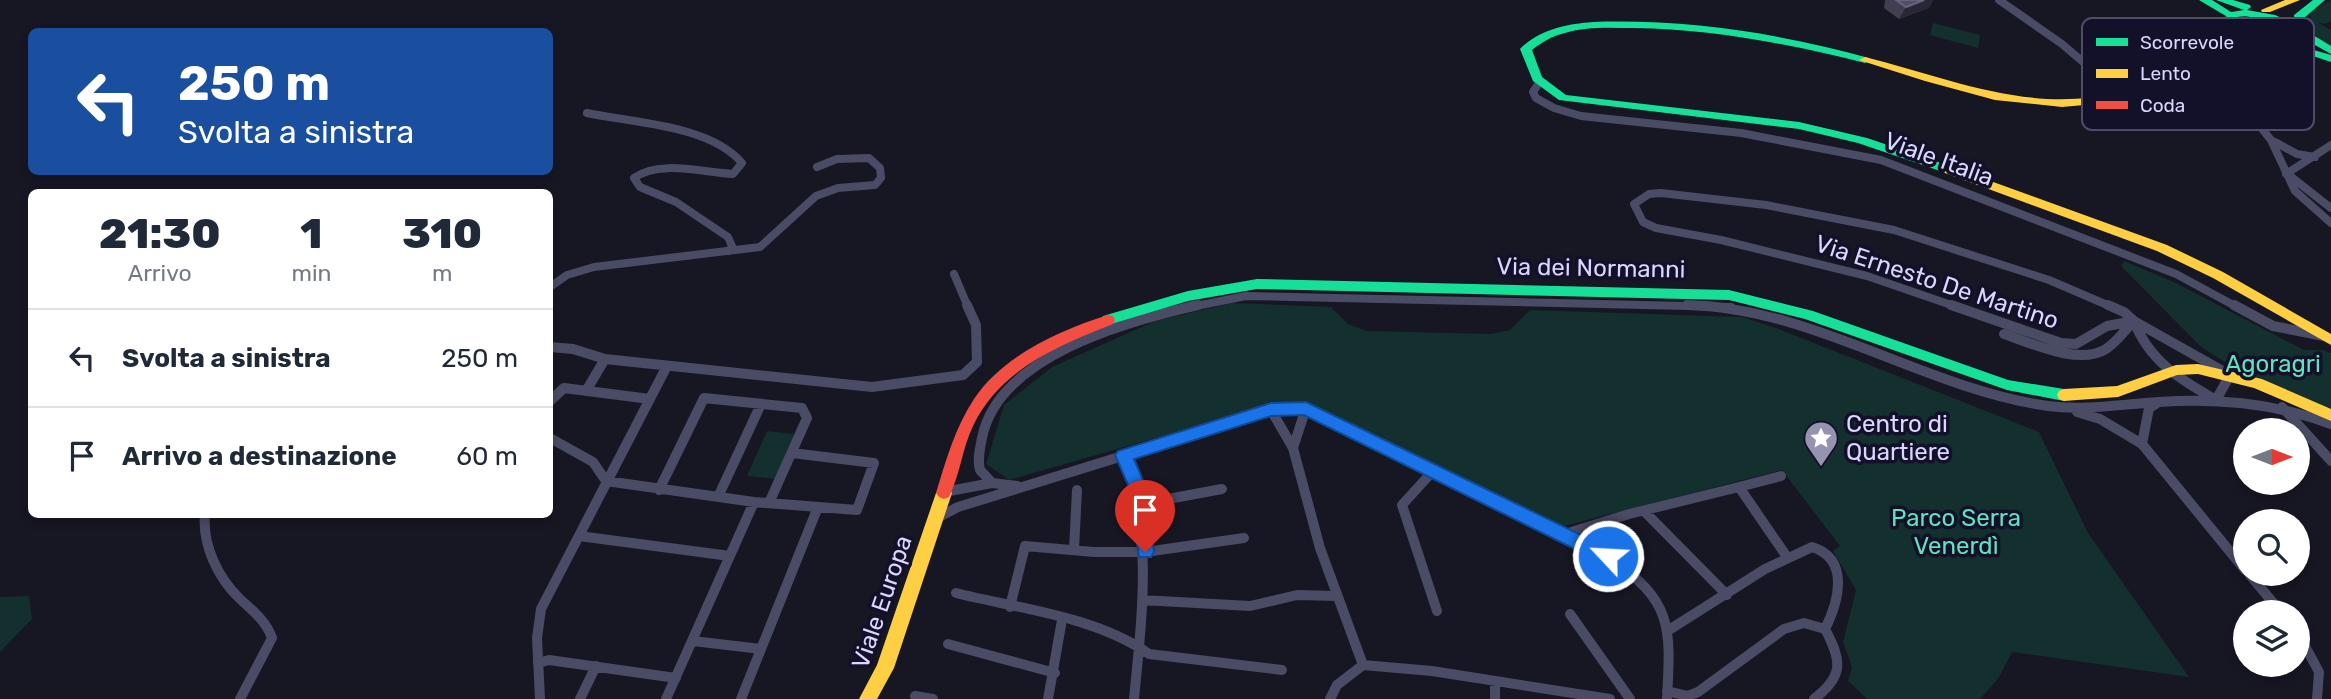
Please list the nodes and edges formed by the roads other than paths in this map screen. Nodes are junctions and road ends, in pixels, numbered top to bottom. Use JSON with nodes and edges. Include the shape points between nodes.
{"nodes":[{"id":1,"x":1999,"y":0,"type":"edge"},
{"id":2,"x":2204,"y":0,"type":"edge"},
{"id":3,"x":2221,"y":0,"type":"edge"},
{"id":4,"x":2295,"y":0,"type":"edge"},
{"id":5,"x":2320,"y":0,"type":"edge"},
{"id":6,"x":2260,"y":9,"type":"junction"},
{"id":7,"x":2231,"y":15,"type":"joint"},
{"id":8,"x":2285,"y":18,"type":"edge"},
{"id":9,"x":2298,"y":18,"type":"edge"},
{"id":10,"x":2314,"y":40,"type":"edge"},
{"id":11,"x":2331,"y":51,"type":"edge"},
{"id":12,"x":2314,"y":53,"type":"edge"},
{"id":13,"x":2331,"y":58,"type":"edge"},
{"id":14,"x":2082,"y":61,"type":"edge"},
{"id":15,"x":2082,"y":104,"type":"edge"},
{"id":16,"x":587,"y":113,"type":"dead end"},
{"id":17,"x":2262,"y":130,"type":"edge"},
{"id":18,"x":2271,"y":140,"type":"junction"},
{"id":19,"x":2331,"y":145,"type":"edge"},
{"id":20,"x":2315,"y":157,"type":"junction"},
{"id":21,"x":817,"y":167,"type":"dead end"},
{"id":22,"x":2286,"y":174,"type":"junction"},
{"id":23,"x":2331,"y":208,"type":"edge"},
{"id":24,"x":2331,"y":223,"type":"edge"},
{"id":25,"x":729,"y":251,"type":"junction"},
{"id":26,"x":954,"y":274,"type":"dead end"},
{"id":27,"x":553,"y":285,"type":"edge"},
{"id":28,"x":2134,"y":321,"type":"junction"},
{"id":29,"x":2004,"y":334,"type":"dead end"},
{"id":30,"x":2328,"y":338,"type":"edge"},
{"id":31,"x":553,"y":347,"type":"edge"},
{"id":32,"x":605,"y":359,"type":"junction"},
{"id":33,"x":667,"y":366,"type":"junction"},
{"id":34,"x":2169,"y":373,"type":"junction"},
{"id":35,"x":2231,"y":375,"type":"junction"},
{"id":36,"x":586,"y":391,"type":"junction"},
{"id":37,"x":553,"y":398,"type":"edge"},
{"id":38,"x":650,"y":399,"type":"junction"},
{"id":39,"x":2216,"y":400,"type":"junction"},
{"id":40,"x":2160,"y":402,"type":"junction"},
{"id":41,"x":761,"y":404,"type":"junction"},
{"id":42,"x":2282,"y":407,"type":"junction"},
{"id":43,"x":1306,"y":408,"type":"junction"},
{"id":44,"x":2063,"y":408,"type":"junction"},
{"id":45,"x":1271,"y":410,"type":"junction"},
{"id":46,"x":2331,"y":415,"type":"edge"},
{"id":47,"x":2331,"y":424,"type":"edge"},
{"id":48,"x":553,"y":440,"type":"edge"},
{"id":49,"x":2141,"y":444,"type":"junction"},
{"id":50,"x":1293,"y":448,"type":"junction"},
{"id":51,"x":792,"y":453,"type":"junction"},
{"id":52,"x":1124,"y":455,"type":"junction"},
{"id":53,"x":2331,"y":461,"type":"edge"},
{"id":54,"x":1433,"y":471,"type":"junction"},
{"id":55,"x":1781,"y":476,"type":"dead end"},
{"id":56,"x":606,"y":481,"type":"junction"},
{"id":57,"x":992,"y":483,"type":"junction"},
{"id":58,"x":1021,"y":487,"type":"junction"},
{"id":59,"x":1739,"y":487,"type":"junction"},
{"id":60,"x":1222,"y":489,"type":"dead end"},
{"id":61,"x":659,"y":490,"type":"junction"},
{"id":62,"x":1077,"y":490,"type":"dead end"},
{"id":63,"x":944,"y":492,"type":"junction"},
{"id":64,"x":718,"y":497,"type":"junction"},
{"id":65,"x":754,"y":502,"type":"junction"},
{"id":66,"x":769,"y":503,"type":"junction"},
{"id":67,"x":1141,"y":505,"type":"junction"},
{"id":68,"x":818,"y":507,"type":"junction"},
{"id":69,"x":1644,"y":511,"type":"junction"},
{"id":70,"x":205,"y":518,"type":"edge"},
{"id":71,"x":935,"y":519,"type":"junction"},
{"id":72,"x":1562,"y":535,"type":"junction"},
{"id":73,"x":579,"y":536,"type":"junction"},
{"id":74,"x":1244,"y":538,"type":"dead end"},
{"id":75,"x":1074,"y":550,"type":"junction"},
{"id":76,"x":1145,"y":552,"type":"junction"},
{"id":77,"x":1785,"y":554,"type":"junction"},
{"id":78,"x":2233,"y":555,"type":"edge"},
{"id":79,"x":730,"y":556,"type":"junction"},
{"id":80,"x":2259,"y":586,"type":"edge"},
{"id":81,"x":956,"y":593,"type":"dead end"},
{"id":82,"x":1727,"y":595,"type":"junction"},
{"id":83,"x":1336,"y":596,"type":"junction"},
{"id":84,"x":1142,"y":600,"type":"junction"},
{"id":85,"x":2271,"y":600,"type":"edge"},
{"id":86,"x":1010,"y":607,"type":"junction"},
{"id":87,"x":1437,"y":611,"type":"dead end"},
{"id":88,"x":1570,"y":614,"type":"dead end"},
{"id":89,"x":1062,"y":620,"type":"junction"},
{"id":90,"x":1825,"y":629,"type":"junction"},
{"id":91,"x":1669,"y":630,"type":"junction"},
{"id":92,"x":693,"y":640,"type":"junction"},
{"id":93,"x":1139,"y":643,"type":"junction"},
{"id":94,"x":948,"y":644,"type":"dead end"},
{"id":95,"x":761,"y":649,"type":"junction"},
{"id":96,"x":2310,"y":655,"type":"edge"},
{"id":97,"x":538,"y":663,"type":"junction"},
{"id":98,"x":1363,"y":665,"type":"junction"},
{"id":99,"x":596,"y":666,"type":"junction"},
{"id":100,"x":1282,"y":670,"type":"dead end"},
{"id":101,"x":1055,"y":673,"type":"junction"},
{"id":102,"x":676,"y":678,"type":"junction"},
{"id":103,"x":1495,"y":681,"type":"junction"},
{"id":104,"x":1667,"y":695,"type":"edge"},
{"id":105,"x":915,"y":696,"type":"dead end"},
{"id":106,"x":240,"y":699,"type":"edge"},
{"id":107,"x":540,"y":699,"type":"edge"},
{"id":108,"x":580,"y":699,"type":"edge"},
{"id":109,"x":666,"y":699,"type":"edge"},
{"id":110,"x":741,"y":699,"type":"edge"},
{"id":111,"x":868,"y":699,"type":"edge"},
{"id":112,"x":933,"y":699,"type":"edge"},
{"id":113,"x":1048,"y":699,"type":"edge"},
{"id":114,"x":1134,"y":699,"type":"edge"},
{"id":115,"x":1330,"y":699,"type":"edge"},
{"id":116,"x":1495,"y":699,"type":"edge"},
{"id":117,"x":1610,"y":699,"type":"edge"},
{"id":118,"x":1630,"y":699,"type":"edge"},
{"id":119,"x":1814,"y":699,"type":"edge"},
{"id":120,"x":2317,"y":699,"type":"edge"}],
"edges":[{"from":1,"to":14,"type":"street"},
{"from":2,"to":7,"type":"street"},
{"from":3,"to":6,"type":"street"},
{"from":4,"to":6,"type":"street"},
{"from":5,"to":9,"type":"street"},
{"from":6,"to":7,"type":"street"},
{"from":6,"to":8,"type":"street"},
{"from":10,"to":11,"type":"street"},
{"from":12,"to":13,"type":"street","name":"Viale Italia"},
{"from":15,"to":30,"type":"street","name":"Viale Italia","via":[[2037,102],[1798,42],[1709,27],[1578,25],[1547,32],[1525,49],[1531,73],[1546,90],[1563,97],[1733,114],[1822,128],[1868,141],[2162,248]]},
{"from":16,"to":25,"type":"street","via":[[697,134],[738,156],[742,163],[733,174],[654,171],[634,178],[640,187],[676,202],[728,237]]},
{"from":17,"to":18,"type":"street"},
{"from":18,"to":20,"type":"street","via":[[2297,154]]},
{"from":18,"to":22,"type":"street"},
{"from":19,"to":20,"type":"street"},
{"from":20,"to":22,"type":"street"},
{"from":21,"to":25,"type":"street","via":[[837,159],[869,158],[880,168],[881,178],[870,186],[824,191],[790,215],[760,247]]},
{"from":22,"to":23,"type":"street"},
{"from":22,"to":24,"type":"street","via":[[2295,191]]},
{"from":25,"to":27,"type":"street","via":[[594,267]]},
{"from":26,"to":33,"type":"street","via":[[976,325],[976,362],[963,374],[860,387]]},
{"from":28,"to":28,"type":"street","name":"Via Ernesto De Martino","via":[[2124,312],[2049,280],[1835,216],[1661,193],[1649,194],[1634,204],[1643,222],[1656,228],[1867,276],[2062,343],[2076,344],[2107,326]]},
{"from":28,"to":29,"type":"street","via":[[2105,351],[2089,354]]},
{"from":28,"to":34,"type":"street","via":[[2156,361]]},
{"from":28,"to":35,"type":"street"},
{"from":31,"to":32,"type":"street"},
{"from":32,"to":33,"type":"street"},
{"from":32,"to":36,"type":"street"},
{"from":33,"to":38,"type":"street"},
{"from":34,"to":35,"type":"street","name":"Via dei Normanni","via":[[2202,368]]},
{"from":34,"to":39,"type":"street"},
{"from":34,"to":63,"type":"street","name":"Via dei Normanni","via":[[2093,395],[2033,391],[1773,303],[1728,295],[1257,284],[1183,296],[1115,317],[1044,349],[1004,375],[970,414]]},
{"from":35,"to":39,"type":"street"},
{"from":35,"to":46,"type":"street","name":"Via dei Normanni"},
{"from":36,"to":37,"type":"street","via":[[564,388]]},
{"from":36,"to":38,"type":"street"},
{"from":38,"to":56,"type":"street"},
{"from":39,"to":40,"type":"street","name":"Via dei Normanni"},
{"from":39,"to":42,"type":"street","name":"Via dei Normanni"},
{"from":40,"to":44,"type":"street","name":"Via dei Normanni"},
{"from":40,"to":49,"type":"street","via":[[2148,408]]},
{"from":41,"to":51,"type":"street","via":[[802,408],[807,418]]},
{"from":41,"to":61,"type":"street","via":[[704,398]]},
{"from":41,"to":64,"type":"street"},
{"from":42,"to":47,"type":"street","name":"Via dei Normanni"},
{"from":42,"to":53,"type":"street"},
{"from":43,"to":45,"type":"street"},
{"from":43,"to":50,"type":"street"},
{"from":43,"to":54,"type":"street"},
{"from":44,"to":49,"type":"street","via":[[2100,419]]},
{"from":44,"to":57,"type":"street","name":"Via dei Normanni","via":[[1989,392],[1767,313],[1727,306],[1246,296],[1141,320],[1075,346],[1011,385],[993,406],[976,466]]},
{"from":45,"to":50,"type":"street"},
{"from":45,"to":52,"type":"street"},
{"from":48,"to":56,"type":"street","via":[[593,462]]},
{"from":49,"to":78,"type":"street"},
{"from":50,"to":83,"type":"street"},
{"from":51,"to":66,"type":"street"},
{"from":51,"to":68,"type":"street","via":[[874,464],[857,510]]},
{"from":52,"to":58,"type":"street"},
{"from":52,"to":67,"type":"street"},
{"from":54,"to":72,"type":"street"},
{"from":54,"to":87,"type":"street","via":[[1402,505]]},
{"from":55,"to":59,"type":"street"},
{"from":56,"to":61,"type":"street"},
{"from":56,"to":73,"type":"street"},
{"from":57,"to":58,"type":"street"},
{"from":57,"to":63,"type":"street"},
{"from":58,"to":71,"type":"street"},
{"from":59,"to":69,"type":"street"},
{"from":59,"to":77,"type":"street"},
{"from":60,"to":67,"type":"street"},
{"from":61,"to":64,"type":"street"},
{"from":62,"to":75,"type":"street"},
{"from":63,"to":71,"type":"street","name":"Via dei Normanni"},
{"from":64,"to":65,"type":"street"},
{"from":65,"to":66,"type":"street"},
{"from":65,"to":79,"type":"street"},
{"from":66,"to":68,"type":"street"},
{"from":67,"to":76,"type":"street"},
{"from":68,"to":95,"type":"street"},
{"from":69,"to":72,"type":"street"},
{"from":69,"to":82,"type":"street"},
{"from":70,"to":106,"type":"street","via":[[217,567],[230,590],[267,624],[272,638]]},
{"from":71,"to":111,"type":"street","name":"Viale Europa","via":[[886,668]]},
{"from":72,"to":91,"type":"street","via":[[1628,570],[1654,600]]},
{"from":73,"to":79,"type":"street"},
{"from":73,"to":97,"type":"street","via":[[539,615]]},
{"from":74,"to":76,"type":"street"},
{"from":75,"to":76,"type":"street"},
{"from":75,"to":86,"type":"street","via":[[1025,546]]},
{"from":76,"to":84,"type":"street"},
{"from":77,"to":82,"type":"street"},
{"from":77,"to":90,"type":"street","via":[[1810,546],[1820,550],[1835,569],[1840,586]]},
{"from":79,"to":92,"type":"street"},
{"from":80,"to":85,"type":"street"},
{"from":81,"to":86,"type":"street"},
{"from":82,"to":91,"type":"street"},
{"from":83,"to":84,"type":"street","via":[[1297,595],[1250,606]]},
{"from":83,"to":98,"type":"street"},
{"from":84,"to":93,"type":"street"},
{"from":86,"to":89,"type":"street"},
{"from":88,"to":118,"type":"street"},
{"from":89,"to":93,"type":"street"},
{"from":89,"to":101,"type":"street"},
{"from":90,"to":104,"type":"street","via":[[1804,624],[1784,629],[1698,692]]},
{"from":90,"to":119,"type":"street","via":[[1840,667],[1835,679]]},
{"from":91,"to":104,"type":"street"},
{"from":92,"to":95,"type":"street"},
{"from":92,"to":102,"type":"street"},
{"from":93,"to":100,"type":"street","via":[[1149,654]]},
{"from":93,"to":114,"type":"street"},
{"from":94,"to":101,"type":"street"},
{"from":95,"to":110,"type":"street"},
{"from":96,"to":120,"type":"street","via":[[2319,672]]},
{"from":97,"to":99,"type":"street","via":[[549,660]]},
{"from":97,"to":107,"type":"street"},
{"from":98,"to":103,"type":"street"},
{"from":98,"to":115,"type":"street","via":[[1337,685]]},
{"from":99,"to":102,"type":"street"},
{"from":99,"to":108,"type":"street"},
{"from":101,"to":113,"type":"street"},
{"from":102,"to":109,"type":"street"},
{"from":103,"to":116,"type":"street"},
{"from":103,"to":117,"type":"street"},
{"from":105,"to":112,"type":"street"}]}
